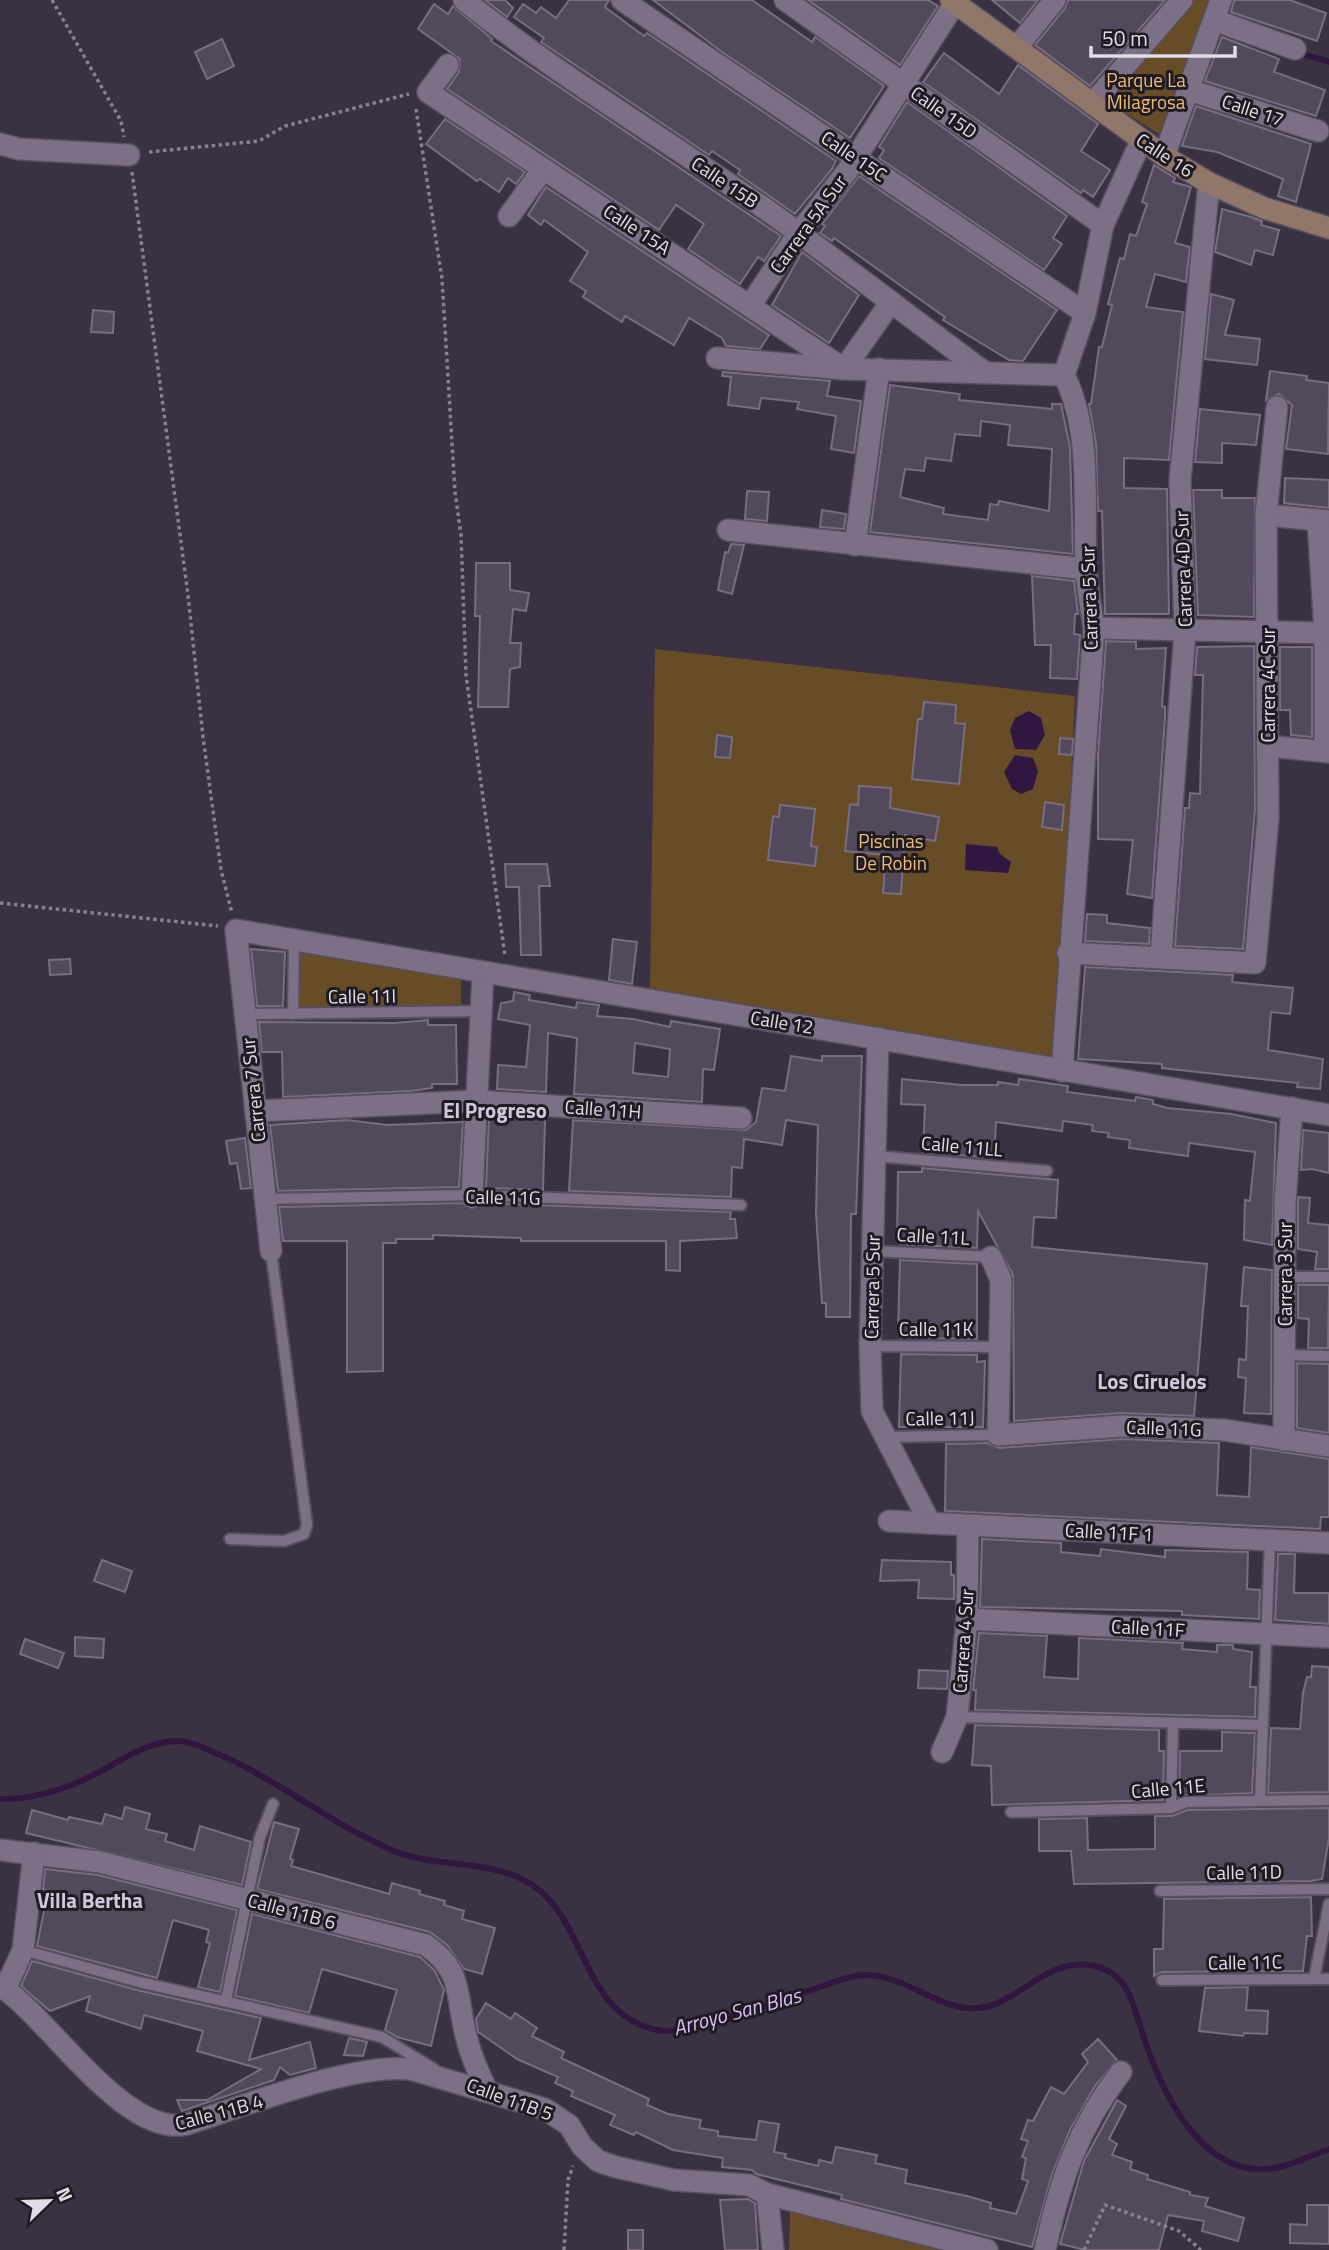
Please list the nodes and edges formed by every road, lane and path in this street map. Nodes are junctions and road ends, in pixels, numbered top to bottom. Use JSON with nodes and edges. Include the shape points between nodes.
{"nodes":[{"id":1,"x":52,"y":0,"type":"edge"},
{"id":2,"x":464,"y":0,"type":"edge"},
{"id":3,"x":622,"y":0,"type":"edge"},
{"id":4,"x":785,"y":0,"type":"edge"},
{"id":5,"x":1055,"y":0,"type":"edge"},
{"id":6,"x":1182,"y":0,"type":"edge"},
{"id":7,"x":953,"y":1,"type":"edge"},
{"id":8,"x":1217,"y":10,"type":"edge"},
{"id":9,"x":1017,"y":47,"type":"junction"},
{"id":10,"x":1295,"y":49,"type":"dead end"},
{"id":11,"x":448,"y":65,"type":"dead end"},
{"id":12,"x":902,"y":82,"type":"junction"},
{"id":13,"x":1189,"y":90,"type":"junction"},
{"id":14,"x":421,"y":92,"type":"junction"},
{"id":15,"x":1092,"y":104,"type":"junction"},
{"id":16,"x":1318,"y":131,"type":"dead end"},
{"id":17,"x":1141,"y":141,"type":"junction"},
{"id":18,"x":0,"y":144,"type":"edge"},
{"id":19,"x":129,"y":155,"type":"junction"},
{"id":20,"x":1164,"y":156,"type":"junction"},
{"id":21,"x":856,"y":158,"type":"junction"},
{"id":22,"x":544,"y":169,"type":"junction"},
{"id":23,"x":1209,"y":183,"type":"junction"},
{"id":24,"x":509,"y":216,"type":"dead end"},
{"id":25,"x":1103,"y":225,"type":"junction"},
{"id":26,"x":1329,"y":228,"type":"edge"},
{"id":27,"x":798,"y":234,"type":"junction"},
{"id":28,"x":891,"y":302,"type":"junction"},
{"id":29,"x":751,"y":304,"type":"junction"},
{"id":30,"x":1085,"y":313,"type":"junction"},
{"id":31,"x":717,"y":358,"type":"dead end"},
{"id":32,"x":844,"y":369,"type":"junction"},
{"id":33,"x":879,"y":369,"type":"junction"},
{"id":34,"x":983,"y":371,"type":"junction"},
{"id":35,"x":1064,"y":375,"type":"junction"},
{"id":36,"x":1278,"y":407,"type":"dead end"},
{"id":37,"x":1266,"y":515,"type":"junction"},
{"id":38,"x":1324,"y":521,"type":"edge"},
{"id":39,"x":728,"y":530,"type":"dead end"},
{"id":40,"x":855,"y":545,"type":"junction"},
{"id":41,"x":1086,"y":569,"type":"junction"},
{"id":42,"x":1094,"y":628,"type":"junction"},
{"id":43,"x":1185,"y":631,"type":"junction"},
{"id":44,"x":1268,"y":632,"type":"junction"},
{"id":45,"x":1325,"y":633,"type":"junction"},
{"id":46,"x":1268,"y":746,"type":"junction"},
{"id":47,"x":1327,"y":752,"type":"edge"},
{"id":48,"x":0,"y":903,"type":"edge"},
{"id":49,"x":236,"y":930,"type":"junction"},
{"id":50,"x":293,"y":941,"type":"junction"},
{"id":51,"x":1069,"y":953,"type":"junction"},
{"id":52,"x":1161,"y":956,"type":"junction"},
{"id":53,"x":483,"y":974,"type":"junction"},
{"id":54,"x":507,"y":978,"type":"junction"},
{"id":55,"x":481,"y":1011,"type":"junction"},
{"id":56,"x":245,"y":1014,"type":"junction"},
{"id":57,"x":293,"y":1014,"type":"junction"},
{"id":58,"x":878,"y":1038,"type":"junction"},
{"id":59,"x":1062,"y":1071,"type":"junction"},
{"id":60,"x":475,"y":1101,"type":"junction"},
{"id":61,"x":1292,"y":1108,"type":"junction"},
{"id":62,"x":256,"y":1111,"type":"junction"},
{"id":63,"x":1329,"y":1115,"type":"edge"},
{"id":64,"x":741,"y":1118,"type":"dead end"},
{"id":65,"x":875,"y":1156,"type":"junction"},
{"id":66,"x":1047,"y":1171,"type":"dead end"},
{"id":67,"x":472,"y":1195,"type":"junction"},
{"id":68,"x":265,"y":1199,"type":"junction"},
{"id":69,"x":741,"y":1205,"type":"dead end"},
{"id":70,"x":271,"y":1251,"type":"joint"},
{"id":71,"x":873,"y":1251,"type":"junction"},
{"id":72,"x":991,"y":1257,"type":"joint"},
{"id":73,"x":1285,"y":1277,"type":"junction"},
{"id":74,"x":1329,"y":1277,"type":"edge"},
{"id":75,"x":870,"y":1346,"type":"junction"},
{"id":76,"x":1001,"y":1347,"type":"junction"},
{"id":77,"x":1284,"y":1355,"type":"junction"},
{"id":78,"x":1329,"y":1356,"type":"edge"},
{"id":79,"x":998,"y":1435,"type":"junction"},
{"id":80,"x":883,"y":1437,"type":"junction"},
{"id":81,"x":1284,"y":1440,"type":"junction"},
{"id":82,"x":1329,"y":1446,"type":"edge"},
{"id":83,"x":889,"y":1521,"type":"dead end"},
{"id":84,"x":930,"y":1523,"type":"junction"},
{"id":85,"x":968,"y":1526,"type":"junction"},
{"id":86,"x":230,"y":1539,"type":"dead end"},
{"id":87,"x":1270,"y":1540,"type":"junction"},
{"id":88,"x":1329,"y":1543,"type":"edge"},
{"id":89,"x":967,"y":1619,"type":"junction"},
{"id":90,"x":1266,"y":1634,"type":"junction"},
{"id":91,"x":1329,"y":1637,"type":"edge"},
{"id":92,"x":957,"y":1717,"type":"junction"},
{"id":93,"x":1173,"y":1723,"type":"junction"},
{"id":94,"x":1262,"y":1724,"type":"junction"},
{"id":95,"x":942,"y":1752,"type":"dead end"},
{"id":96,"x":1260,"y":1800,"type":"junction"},
{"id":97,"x":1329,"y":1800,"type":"edge"},
{"id":98,"x":273,"y":1804,"type":"dead end"},
{"id":99,"x":1171,"y":1808,"type":"junction"},
{"id":100,"x":1011,"y":1812,"type":"dead end"},
{"id":101,"x":0,"y":1850,"type":"edge"},
{"id":102,"x":34,"y":1853,"type":"junction"},
{"id":103,"x":1329,"y":1888,"type":"edge"},
{"id":104,"x":1160,"y":1891,"type":"dead end"},
{"id":105,"x":246,"y":1899,"type":"junction"},
{"id":106,"x":1329,"y":1903,"type":"edge"},
{"id":107,"x":23,"y":1950,"type":"junction"},
{"id":108,"x":1314,"y":1979,"type":"junction"},
{"id":109,"x":1329,"y":1979,"type":"edge"},
{"id":110,"x":1162,"y":1980,"type":"dead end"},
{"id":111,"x":3,"y":1988,"type":"edge"},
{"id":112,"x":226,"y":2000,"type":"junction"},
{"id":113,"x":1121,"y":2073,"type":"dead end"},
{"id":114,"x":444,"y":2077,"type":"junction"},
{"id":115,"x":486,"y":2089,"type":"junction"},
{"id":116,"x":582,"y":2146,"type":"junction"},
{"id":117,"x":766,"y":2194,"type":"junction"},
{"id":118,"x":1084,"y":2248,"type":"edge"},
{"id":119,"x":564,"y":2250,"type":"edge"},
{"id":120,"x":772,"y":2250,"type":"edge"},
{"id":121,"x":987,"y":2250,"type":"edge"},
{"id":122,"x":1045,"y":2250,"type":"edge"},
{"id":123,"x":1201,"y":2250,"type":"edge"}],
"edges":[{"from":1,"to":19,"type":"path","via":[[121,121]]},
{"from":2,"to":27,"type":"street","name":"Calle 15B","via":[[529,52]]},
{"from":3,"to":21,"type":"street","name":"Calle 15C"},
{"from":4,"to":12,"type":"street","name":"Calle 15D"},
{"from":5,"to":9,"type":"street"},
{"from":6,"to":15,"type":"street"},
{"from":7,"to":9,"type":"street","name":"Calle 16"},
{"from":7,"to":12,"type":"street","name":"Carrera 5A Sur"},
{"from":8,"to":10,"type":"street"},
{"from":8,"to":13,"type":"street"},
{"from":9,"to":15,"type":"street","name":"Calle 16"},
{"from":11,"to":14,"type":"street"},
{"from":12,"to":21,"type":"street","name":"Carrera 5A Sur"},
{"from":12,"to":25,"type":"street","name":"Calle 15D"},
{"from":13,"to":16,"type":"street","name":"Calle 17"},
{"from":13,"to":20,"type":"street"},
{"from":14,"to":19,"type":"path","via":[[285,126],[259,141]]},
{"from":14,"to":22,"type":"street","name":"Calle 15A"},
{"from":14,"to":54,"type":"path","via":[[442,279],[466,675]]},
{"from":15,"to":17,"type":"street","name":"Calle 16"},
{"from":17,"to":20,"type":"street","name":"Calle 16"},
{"from":17,"to":25,"type":"street"},
{"from":18,"to":19,"type":"street"},
{"from":19,"to":49,"type":"path","via":[[206,764]]},
{"from":20,"to":23,"type":"street","name":"Calle 16"},
{"from":21,"to":27,"type":"street","name":"Carrera 5A Sur"},
{"from":21,"to":30,"type":"street","name":"Calle 15C"},
{"from":22,"to":24,"type":"street"},
{"from":22,"to":29,"type":"street","name":"Calle 15A"},
{"from":23,"to":26,"type":"street","name":"Calle 16","via":[[1264,208]]},
{"from":23,"to":43,"type":"street","name":"Carrera 4D Sur","via":[[1180,480]]},
{"from":25,"to":30,"type":"street"},
{"from":27,"to":28,"type":"street","name":"Calle 15B"},
{"from":27,"to":29,"type":"street","name":"Carrera 5A Sur"},
{"from":28,"to":32,"type":"street"},
{"from":28,"to":34,"type":"street","name":"Calle 15B"},
{"from":29,"to":32,"type":"street","name":"Calle 15A"},
{"from":30,"to":35,"type":"street"},
{"from":31,"to":32,"type":"street"},
{"from":32,"to":33,"type":"street"},
{"from":33,"to":34,"type":"street"},
{"from":33,"to":40,"type":"street"},
{"from":34,"to":35,"type":"street"},
{"from":35,"to":41,"type":"street","name":"Carrera 5 Sur","via":[[1073,394],[1086,477]]},
{"from":36,"to":37,"type":"street","name":"Carrera 4C Sur"},
{"from":37,"to":38,"type":"street"},
{"from":37,"to":44,"type":"street","name":"Carrera 4C Sur"},
{"from":38,"to":45,"type":"street"},
{"from":39,"to":40,"type":"street"},
{"from":40,"to":41,"type":"street"},
{"from":41,"to":42,"type":"street","name":"Carrera 5 Sur"},
{"from":42,"to":43,"type":"street"},
{"from":42,"to":51,"type":"street","name":"Carrera 5 Sur"},
{"from":43,"to":44,"type":"street"},
{"from":43,"to":52,"type":"street","name":"Carrera 4D Sur"},
{"from":44,"to":45,"type":"street"},
{"from":44,"to":46,"type":"street","name":"Carrera 4C Sur"},
{"from":45,"to":47,"type":"street"},
{"from":46,"to":47,"type":"street"},
{"from":46,"to":52,"type":"street","name":"Carrera 4C Sur","via":[[1268,818],[1255,964]]},
{"from":48,"to":49,"type":"path"},
{"from":49,"to":50,"type":"street","name":"Calle 12"},
{"from":49,"to":56,"type":"street","name":"Carrera 7 Sur"},
{"from":50,"to":53,"type":"street","name":"Calle 12"},
{"from":50,"to":57,"type":"lane"},
{"from":51,"to":52,"type":"street"},
{"from":51,"to":59,"type":"street","name":"Carrera 5 Sur"},
{"from":53,"to":54,"type":"street","name":"Calle 12"},
{"from":53,"to":55,"type":"street"},
{"from":54,"to":58,"type":"street","name":"Calle 12"},
{"from":55,"to":57,"type":"lane","name":"Calle 11I"},
{"from":55,"to":60,"type":"street"},
{"from":56,"to":57,"type":"lane","name":"Calle 11I"},
{"from":56,"to":62,"type":"street","name":"Carrera 7 Sur"},
{"from":58,"to":59,"type":"street","name":"Calle 12"},
{"from":58,"to":65,"type":"street","name":"Carrera 5 Sur"},
{"from":59,"to":61,"type":"street","name":"Calle 12"},
{"from":60,"to":62,"type":"street","name":"Calle 11H"},
{"from":60,"to":64,"type":"street","name":"Calle 11H"},
{"from":60,"to":67,"type":"street"},
{"from":61,"to":63,"type":"street","name":"Calle 12"},
{"from":61,"to":73,"type":"street","name":"Carrera 3 Sur"},
{"from":62,"to":68,"type":"street","name":"Carrera 7 Sur"},
{"from":65,"to":66,"type":"lane","name":"Calle 11LL"},
{"from":65,"to":71,"type":"street","name":"Carrera 5 Sur"},
{"from":67,"to":68,"type":"lane","name":"Calle 11G"},
{"from":67,"to":69,"type":"lane","name":"Calle 11G"},
{"from":68,"to":70,"type":"street","name":"Carrera 7 Sur"},
{"from":70,"to":86,"type":"lane","via":[[307,1525],[304,1534],[284,1541]]},
{"from":71,"to":72,"type":"lane","name":"Calle 11L"},
{"from":71,"to":75,"type":"street","name":"Carrera 5 Sur"},
{"from":72,"to":76,"type":"street","via":[[1001,1280]]},
{"from":73,"to":74,"type":"lane"},
{"from":73,"to":77,"type":"street","name":"Carrera 3 Sur"},
{"from":75,"to":76,"type":"lane","name":"Calle 11K"},
{"from":75,"to":80,"type":"street","name":"Carrera 5 Sur","via":[[872,1411]]},
{"from":76,"to":79,"type":"street"},
{"from":77,"to":78,"type":"lane"},
{"from":77,"to":81,"type":"street","name":"Carrera 3 Sur"},
{"from":79,"to":80,"type":"lane","name":"Calle 11J"},
{"from":79,"to":81,"type":"street","name":"Calle 11G","via":[[1122,1426],[1224,1430]]},
{"from":80,"to":84,"type":"street","name":"Carrera 5 Sur"},
{"from":81,"to":82,"type":"street","name":"Calle 11G"},
{"from":83,"to":84,"type":"street","name":"Calle 11F 1"},
{"from":84,"to":85,"type":"street","name":"Calle 11F 1"},
{"from":85,"to":87,"type":"street","name":"Calle 11F 1"},
{"from":85,"to":89,"type":"street","name":"Carrera 4 Sur"},
{"from":87,"to":88,"type":"street","name":"Calle 11F 1"},
{"from":87,"to":90,"type":"lane"},
{"from":89,"to":90,"type":"street","name":"Calle 11F"},
{"from":89,"to":92,"type":"street","name":"Carrera 4 Sur"},
{"from":90,"to":91,"type":"street","name":"Calle 11F"},
{"from":90,"to":94,"type":"lane"},
{"from":92,"to":93,"type":"lane"},
{"from":92,"to":95,"type":"street","name":"Carrera 4 Sur"},
{"from":93,"to":94,"type":"lane"},
{"from":93,"to":99,"type":"lane"},
{"from":94,"to":96,"type":"lane"},
{"from":96,"to":97,"type":"lane","name":"Calle 11E"},
{"from":96,"to":99,"type":"lane","name":"Calle 11E","via":[[1186,1802]]},
{"from":98,"to":105,"type":"lane"},
{"from":99,"to":100,"type":"lane","name":"Calle 11E"},
{"from":101,"to":102,"type":"street","name":"Calle 11B 6"},
{"from":102,"to":105,"type":"street","name":"Calle 11B 6","via":[[100,1861]]},
{"from":102,"to":107,"type":"street"},
{"from":103,"to":104,"type":"lane","name":"Calle 11D"},
{"from":105,"to":112,"type":"lane"},
{"from":105,"to":115,"type":"street","name":"Calle 11B 6","via":[[426,1945],[440,1955],[452,1970],[469,2050]]},
{"from":106,"to":108,"type":"lane"},
{"from":107,"to":111,"type":"street"},
{"from":107,"to":112,"type":"lane","name":"Calle 11B 5"},
{"from":108,"to":109,"type":"lane","name":"Calle 11C"},
{"from":108,"to":110,"type":"lane","name":"Calle 11C"},
{"from":111,"to":114,"type":"street","name":"Calle 11B 4","via":[[97,2082],[161,2125],[187,2124],[321,2082],[395,2067]]},
{"from":112,"to":114,"type":"lane","name":"Calle 11B 5","via":[[382,2037]]},
{"from":113,"to":122,"type":"street","via":[[1084,2126],[1059,2187]]},
{"from":114,"to":115,"type":"street","name":"Calle 11B 5"},
{"from":115,"to":116,"type":"street","name":"Calle 11B 5","via":[[558,2115]]},
{"from":116,"to":117,"type":"street","name":"Calle 11B 5","via":[[598,2161],[643,2175],[741,2183]]},
{"from":116,"to":119,"type":"path","via":[[568,2180]]},
{"from":117,"to":120,"type":"street"},
{"from":117,"to":121,"type":"street","name":"Calle 11B 5"},
{"from":118,"to":123,"type":"path","via":[[1105,2205],[1179,2231]]}]}
